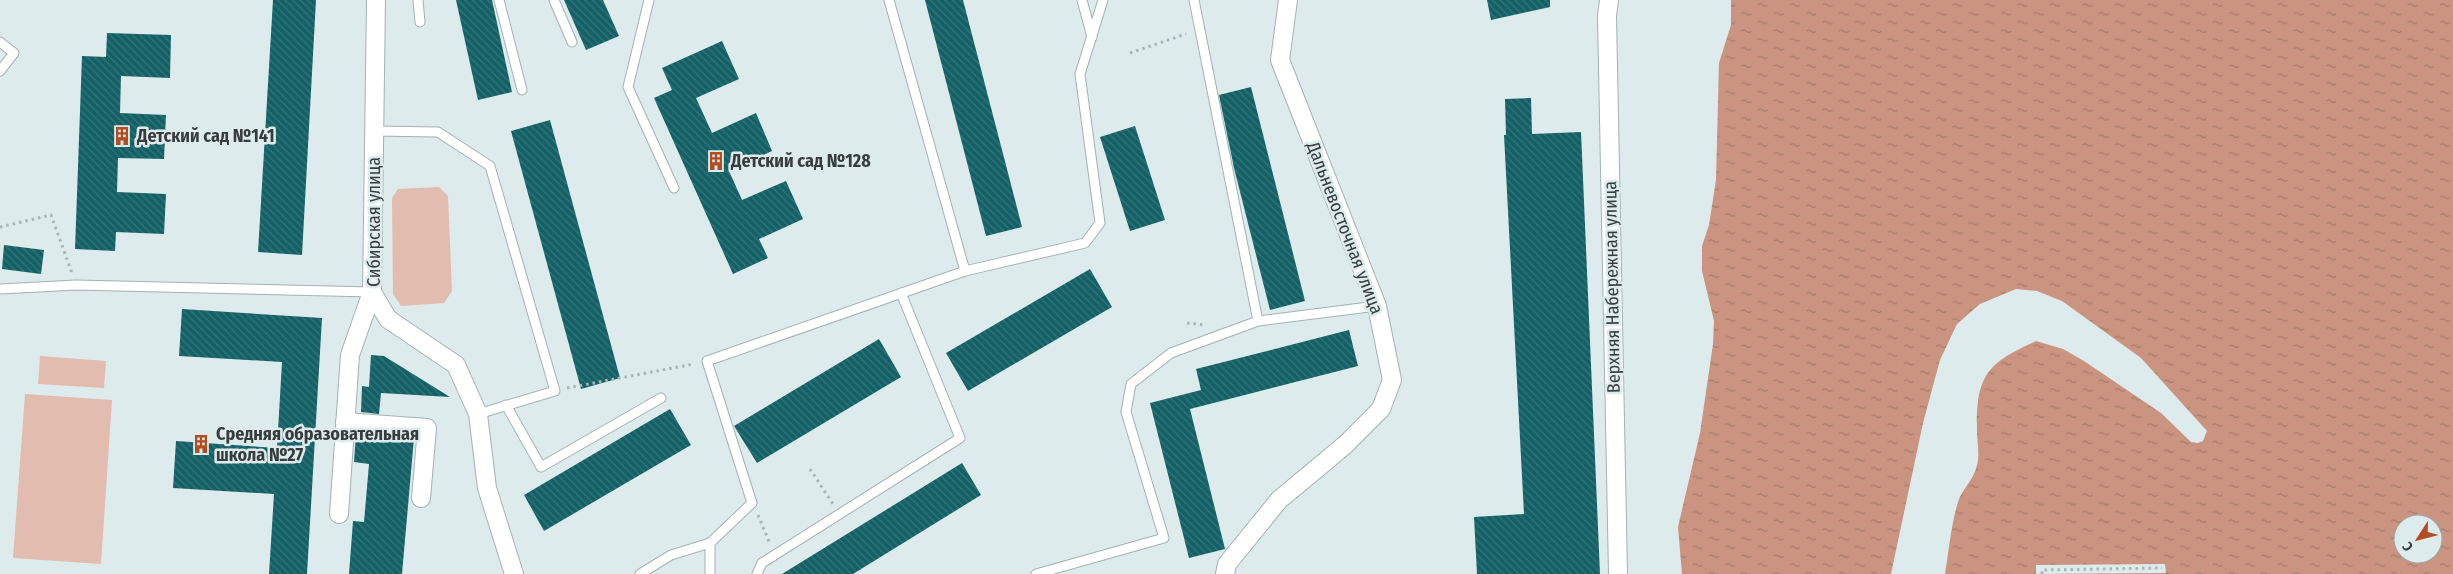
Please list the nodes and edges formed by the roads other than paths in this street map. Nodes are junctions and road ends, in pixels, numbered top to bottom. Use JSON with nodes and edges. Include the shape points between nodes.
{"nodes":[{"id":1,"x":418,"y":0,"type":"edge"},
{"id":2,"x":500,"y":0,"type":"edge"},
{"id":3,"x":554,"y":0,"type":"edge"},
{"id":4,"x":649,"y":0,"type":"edge"},
{"id":5,"x":889,"y":0,"type":"edge"},
{"id":6,"x":1082,"y":0,"type":"edge"},
{"id":7,"x":1103,"y":0,"type":"edge"},
{"id":8,"x":1194,"y":0,"type":"edge"},
{"id":9,"x":1288,"y":0,"type":"edge"},
{"id":10,"x":1609,"y":0,"type":"edge"},
{"id":11,"x":377,"y":1,"type":"edge"},
{"id":12,"x":420,"y":22,"type":"dead end"},
{"id":13,"x":1092,"y":38,"type":"junction"},
{"id":14,"x":0,"y":42,"type":"edge"},
{"id":15,"x":572,"y":42,"type":"dead end"},
{"id":16,"x":0,"y":71,"type":"edge"},
{"id":17,"x":522,"y":90,"type":"dead end"},
{"id":18,"x":374,"y":131,"type":"junction"},
{"id":19,"x":674,"y":188,"type":"dead end"},
{"id":20,"x":966,"y":271,"type":"junction"},
{"id":21,"x":0,"y":289,"type":"edge"},
{"id":22,"x":372,"y":292,"type":"junction"},
{"id":23,"x":901,"y":293,"type":"junction"},
{"id":24,"x":1377,"y":306,"type":"junction"},
{"id":25,"x":1258,"y":321,"type":"junction"},
{"id":26,"x":661,"y":398,"type":"dead end"},
{"id":27,"x":506,"y":405,"type":"junction"},
{"id":28,"x":478,"y":414,"type":"junction"},
{"id":29,"x":346,"y":422,"type":"junction"},
{"id":30,"x":421,"y":498,"type":"dead end"},
{"id":31,"x":339,"y":514,"type":"dead end"},
{"id":32,"x":710,"y":544,"type":"junction"},
{"id":33,"x":514,"y":574,"type":"edge"},
{"id":34,"x":640,"y":574,"type":"edge"},
{"id":35,"x":710,"y":574,"type":"edge"},
{"id":36,"x":757,"y":574,"type":"edge"},
{"id":37,"x":1036,"y":574,"type":"edge"},
{"id":38,"x":1225,"y":574,"type":"edge"},
{"id":39,"x":1618,"y":574,"type":"edge"}],
"edges":[{"from":1,"to":12,"type":"lane"},
{"from":2,"to":17,"type":"lane"},
{"from":3,"to":15,"type":"lane"},
{"from":4,"to":19,"type":"lane","via":[[628,87]]},
{"from":5,"to":20,"type":"lane"},
{"from":6,"to":13,"type":"lane"},
{"from":7,"to":13,"type":"lane"},
{"from":8,"to":25,"type":"lane"},
{"from":9,"to":24,"type":"street","name":"Дальневосточная улица","via":[[1280,60]]},
{"from":10,"to":39,"type":"street","name":"Верхняя Набережная улица"},
{"from":11,"to":18,"type":"street","name":"Сибирская улица"},
{"from":13,"to":20,"type":"lane","via":[[1080,74],[1100,223],[1085,244]]},
{"from":14,"to":16,"type":"lane","via":[[14,53]]},
{"from":18,"to":22,"type":"street","name":"Сибирская улица"},
{"from":18,"to":27,"type":"lane","via":[[438,132],[490,166],[554,391]]},
{"from":20,"to":23,"type":"lane"},
{"from":21,"to":22,"type":"lane","via":[[76,285]]},
{"from":22,"to":28,"type":"street","name":"Сибирская улица","via":[[388,318],[456,365]]},
{"from":22,"to":29,"type":"street","via":[[350,355]]},
{"from":23,"to":32,"type":"lane","via":[[706,361],[752,503]]},
{"from":23,"to":36,"type":"lane","via":[[960,438],[762,563]]},
{"from":24,"to":25,"type":"lane"},
{"from":24,"to":38,"type":"street","name":"Дальневосточная улица","via":[[1392,380],[1381,409],[1345,445],[1279,500],[1226,564]]},
{"from":25,"to":37,"type":"lane","via":[[1171,353],[1131,384],[1126,412],[1164,538]]},
{"from":26,"to":27,"type":"lane","via":[[541,467]]},
{"from":27,"to":28,"type":"lane"},
{"from":28,"to":33,"type":"street","name":"Сибирская улица","via":[[487,488]]},
{"from":29,"to":30,"type":"street","via":[[427,428]]},
{"from":29,"to":31,"type":"street"},
{"from":32,"to":34,"type":"lane","via":[[671,555]]},
{"from":32,"to":35,"type":"lane"}]}
